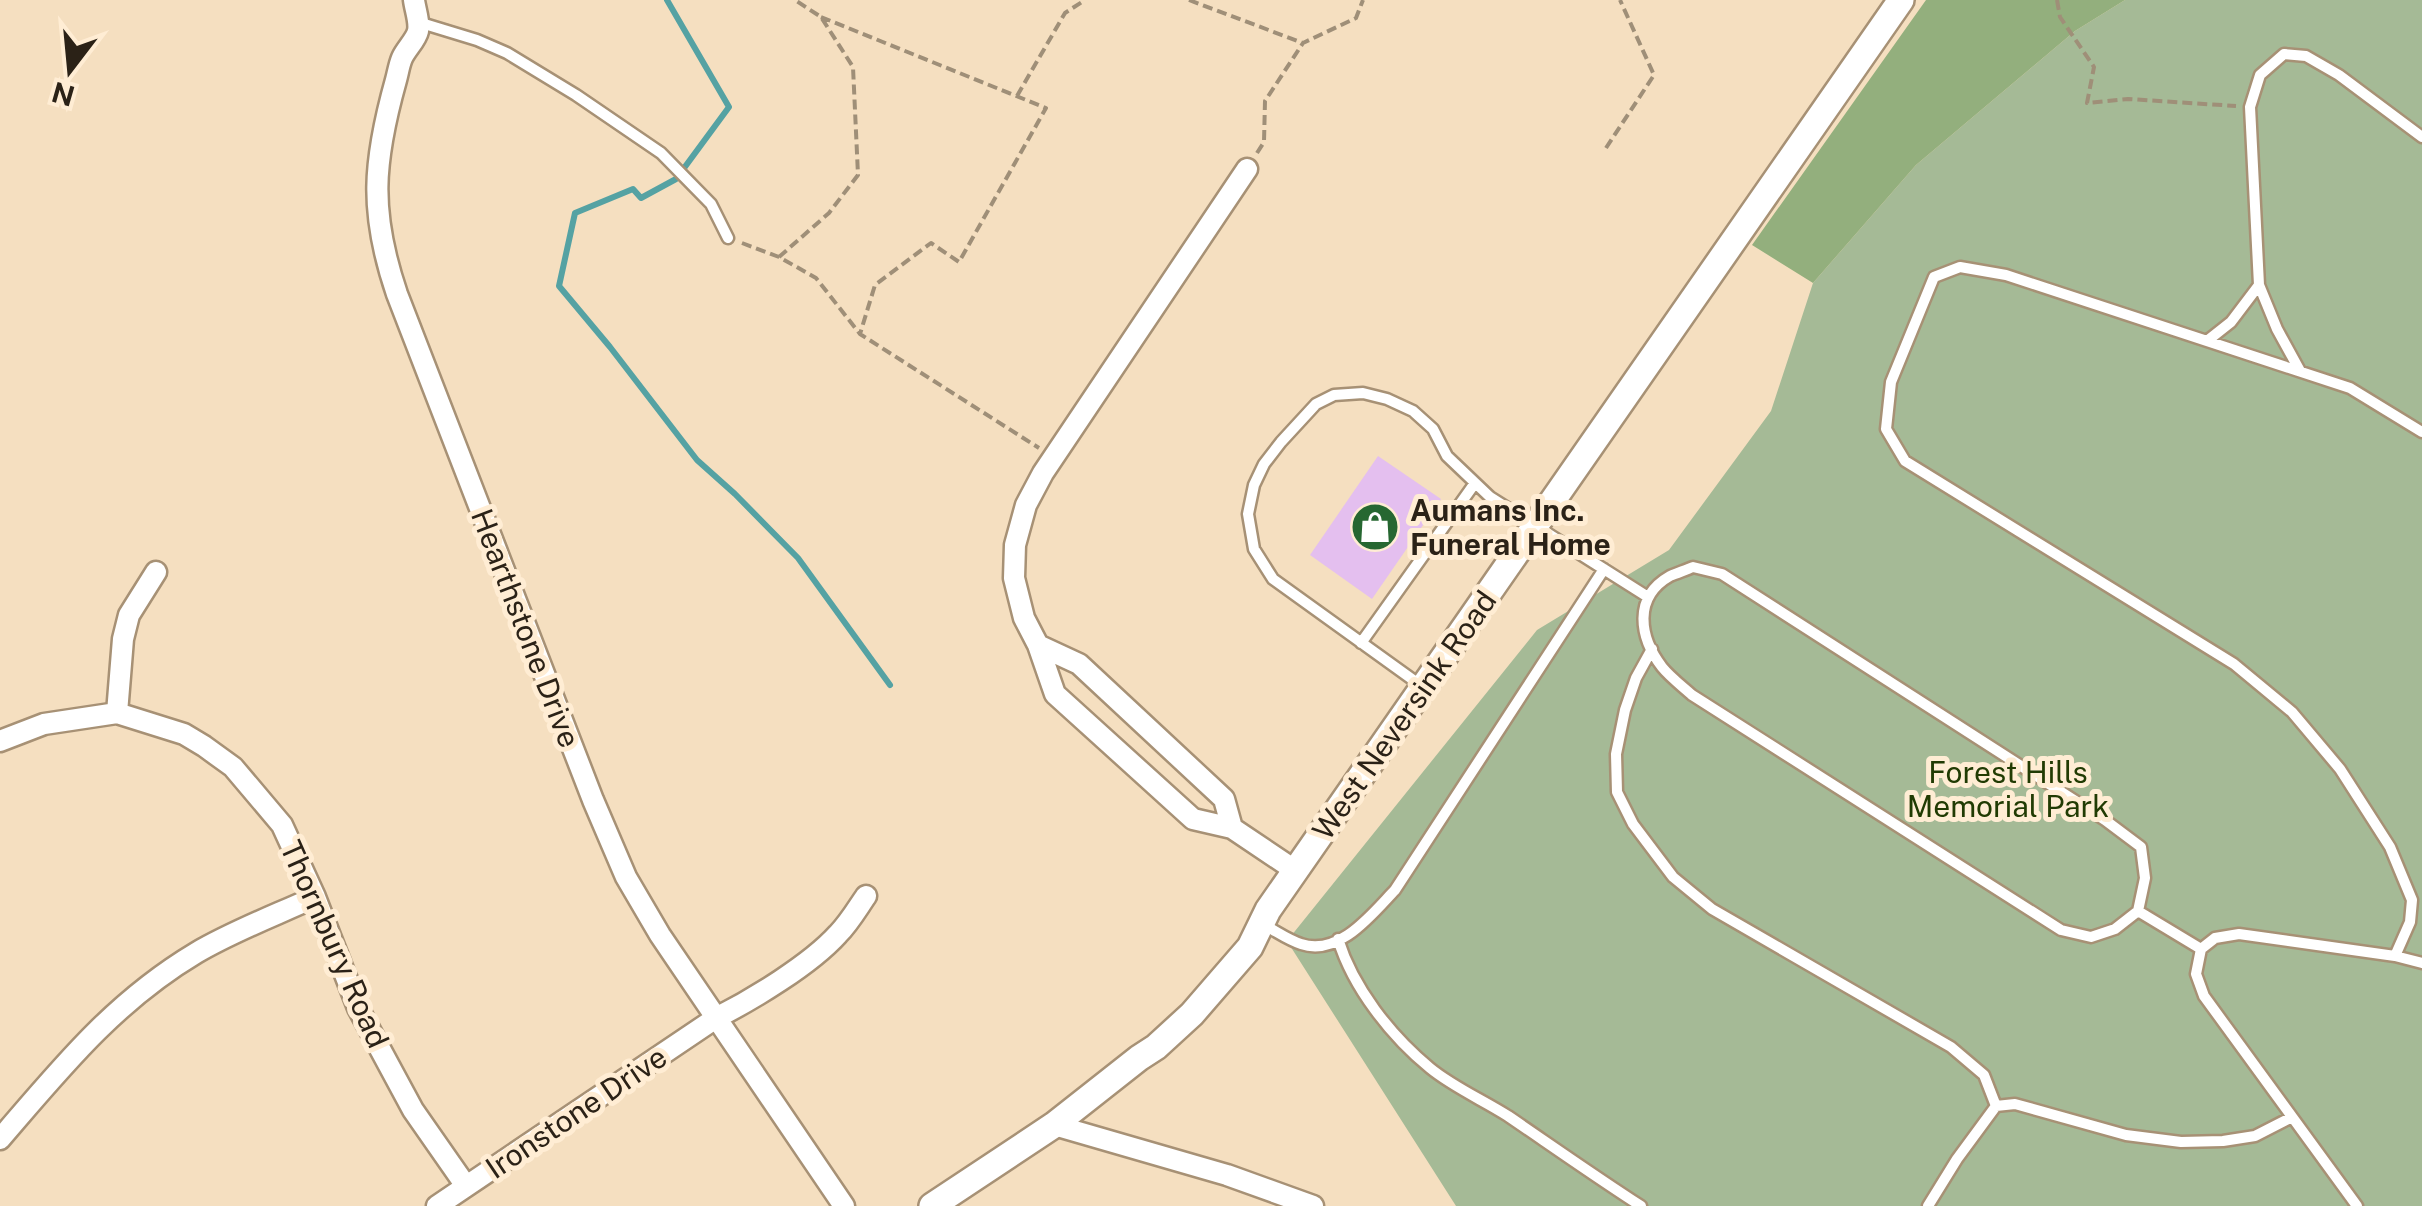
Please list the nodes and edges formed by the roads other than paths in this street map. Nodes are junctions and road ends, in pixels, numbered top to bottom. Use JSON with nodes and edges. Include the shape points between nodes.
{"nodes":[{"id":1,"x":414,"y":0,"type":"edge"},
{"id":2,"x":1901,"y":0,"type":"edge"},
{"id":3,"x":417,"y":22,"type":"junction"},
{"id":4,"x":2422,"y":137,"type":"edge"},
{"id":5,"x":1247,"y":170,"type":"road end"},
{"id":6,"x":728,"y":238,"type":"road end"},
{"id":7,"x":2259,"y":285,"type":"junction"},
{"id":8,"x":2207,"y":341,"type":"junction"},
{"id":9,"x":2300,"y":372,"type":"junction"},
{"id":10,"x":2422,"y":432,"type":"edge"},
{"id":11,"x":1475,"y":483,"type":"junction"},
{"id":12,"x":1534,"y":526,"type":"junction"},
{"id":13,"x":1604,"y":570,"type":"junction"},
{"id":14,"x":156,"y":572,"type":"dead end"},
{"id":15,"x":1648,"y":597,"type":"junction"},
{"id":16,"x":1361,"y":643,"type":"junction"},
{"id":17,"x":1038,"y":645,"type":"junction"},
{"id":18,"x":1652,"y":649,"type":"junction"},
{"id":19,"x":1423,"y":687,"type":"junction"},
{"id":20,"x":117,"y":713,"type":"junction"},
{"id":21,"x":0,"y":740,"type":"edge"},
{"id":22,"x":1232,"y":828,"type":"junction"},
{"id":23,"x":1296,"y":871,"type":"junction"},
{"id":24,"x":866,"y":896,"type":"dead end"},
{"id":25,"x":316,"y":897,"type":"junction"},
{"id":26,"x":2138,"y":911,"type":"junction"},
{"id":27,"x":1262,"y":923,"type":"junction"},
{"id":28,"x":1338,"y":939,"type":"junction"},
{"id":29,"x":2200,"y":949,"type":"junction"},
{"id":30,"x":2394,"y":956,"type":"junction"},
{"id":31,"x":2422,"y":962,"type":"edge"},
{"id":32,"x":716,"y":1018,"type":"junction"},
{"id":33,"x":1996,"y":1106,"type":"junction"},
{"id":34,"x":2292,"y":1117,"type":"junction"},
{"id":35,"x":1054,"y":1125,"type":"junction"},
{"id":36,"x":0,"y":1139,"type":"edge"},
{"id":37,"x":466,"y":1186,"type":"junction"},
{"id":38,"x":437,"y":1206,"type":"edge"},
{"id":39,"x":844,"y":1206,"type":"edge"},
{"id":40,"x":932,"y":1206,"type":"edge"},
{"id":41,"x":1313,"y":1206,"type":"edge"},
{"id":42,"x":1641,"y":1206,"type":"edge"},
{"id":43,"x":1928,"y":1206,"type":"edge"},
{"id":44,"x":2357,"y":1206,"type":"edge"}],
"edges":[{"from":1,"to":3,"type":"street","name":"Hearthstone Drive"},
{"from":2,"to":12,"type":"street","name":"West Neversink Road"},
{"from":3,"to":6,"type":"lane","via":[[507,53],[661,152],[711,204]]},
{"from":3,"to":32,"type":"street","name":"Hearthstone Drive","via":[[378,162],[384,257],[626,878]]},
{"from":4,"to":7,"type":"lane","via":[[2306,56],[2284,54],[2272,64],[2260,76],[2250,108]]},
{"from":5,"to":17,"type":"street","via":[[1026,504],[1014,578]]},
{"from":7,"to":8,"type":"lane","via":[[2232,322]]},
{"from":7,"to":9,"type":"lane"},
{"from":8,"to":9,"type":"lane"},
{"from":8,"to":30,"type":"lane","via":[[2006,275],[1960,267],[1934,277],[1890,382],[1886,429],[1904,461],[2234,664],[2292,712],[2390,846],[2412,900]]},
{"from":9,"to":10,"type":"lane","via":[[2350,388]]},
{"from":11,"to":12,"type":"lane"},
{"from":11,"to":16,"type":"lane"},
{"from":11,"to":16,"type":"lane","via":[[1414,411],[1363,393],[1316,404],[1264,464],[1248,514],[1254,549],[1273,580]]},
{"from":12,"to":13,"type":"lane"},
{"from":12,"to":19,"type":"street","name":"West Neversink Road"},
{"from":13,"to":15,"type":"lane"},
{"from":13,"to":28,"type":"lane","via":[[1395,890]]},
{"from":14,"to":20,"type":"street","via":[[129,615]]},
{"from":15,"to":18,"type":"lane","via":[[1642,621]]},
{"from":15,"to":26,"type":"lane","via":[[1693,567],[1722,574],[2141,847],[2145,878]]},
{"from":16,"to":19,"type":"lane"},
{"from":17,"to":22,"type":"street","via":[[1079,664],[1195,772],[1224,800]]},
{"from":17,"to":22,"type":"street","via":[[1055,694],[1194,819]]},
{"from":18,"to":26,"type":"lane","via":[[1692,695],[2061,930],[2090,937]]},
{"from":18,"to":33,"type":"lane","via":[[1625,710],[1616,754],[1617,792],[1633,824],[1673,877],[1712,909],[1952,1047],[1984,1076]]},
{"from":19,"to":23,"type":"street","name":"West Neversink Road"},
{"from":20,"to":21,"type":"street","name":"Thornbury Road","via":[[44,724]]},
{"from":20,"to":25,"type":"street","name":"Thornbury Road","via":[[184,734],[232,767],[282,825]]},
{"from":22,"to":23,"type":"street"},
{"from":23,"to":27,"type":"street","name":"West Neversink Road"},
{"from":24,"to":32,"type":"street","name":"Ironstone Drive","via":[[813,956]]},
{"from":25,"to":36,"type":"street","via":[[199,952],[144,988],[94,1032]]},
{"from":25,"to":37,"type":"street","name":"Thornbury Road","via":[[358,1008],[413,1110]]},
{"from":26,"to":29,"type":"lane"},
{"from":27,"to":28,"type":"lane","via":[[1302,945]]},
{"from":27,"to":35,"type":"street","name":"West Neversink Road","via":[[1250,947],[1192,1014]]},
{"from":28,"to":42,"type":"lane","via":[[1357,985],[1430,1069]]},
{"from":29,"to":30,"type":"lane","via":[[2239,934]]},
{"from":29,"to":34,"type":"lane","via":[[2196,974],[2204,996]]},
{"from":30,"to":31,"type":"lane"},
{"from":32,"to":37,"type":"street","name":"Ironstone Drive"},
{"from":32,"to":39,"type":"street","name":"Hearthstone Drive"},
{"from":33,"to":34,"type":"lane","via":[[2014,1104],[2126,1135],[2180,1142],[2256,1136]]},
{"from":33,"to":43,"type":"lane"},
{"from":34,"to":44,"type":"lane"},
{"from":35,"to":40,"type":"street","name":"West Neversink Road"},
{"from":35,"to":41,"type":"street"},
{"from":37,"to":38,"type":"street","name":"Ironstone Drive"}]}
